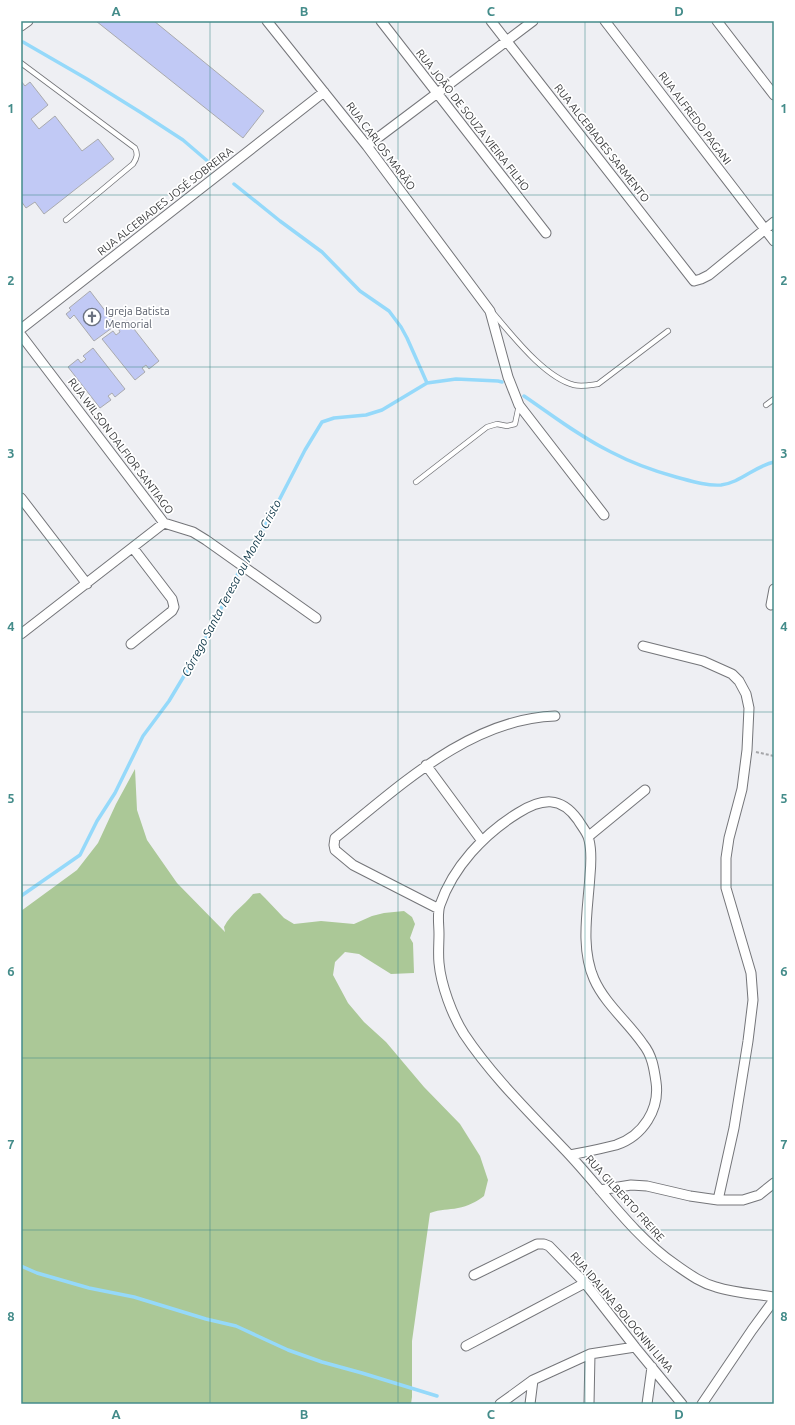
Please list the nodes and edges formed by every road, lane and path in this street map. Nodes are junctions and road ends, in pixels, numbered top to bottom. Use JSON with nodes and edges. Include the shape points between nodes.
{"nodes":[{"id":1,"x":28,"y":21,"type":"edge"},
{"id":2,"x":267,"y":21,"type":"edge"},
{"id":3,"x":381,"y":21,"type":"edge"},
{"id":4,"x":491,"y":21,"type":"edge"},
{"id":5,"x":533,"y":21,"type":"edge"},
{"id":6,"x":605,"y":21,"type":"edge"},
{"id":7,"x":717,"y":21,"type":"edge"},
{"id":8,"x":21,"y":26,"type":"edge"},
{"id":9,"x":507,"y":41,"type":"junction"},
{"id":10,"x":21,"y":63,"type":"edge"},
{"id":11,"x":324,"y":92,"type":"junction"},
{"id":12,"x":438,"y":93,"type":"junction"},
{"id":13,"x":774,"y":95,"type":"edge"},
{"id":14,"x":367,"y":146,"type":"junction"},
{"id":15,"x":66,"y":220,"type":"dead end"},
{"id":16,"x":774,"y":222,"type":"edge"},
{"id":17,"x":765,"y":229,"type":"junction"},
{"id":18,"x":546,"y":233,"type":"dead end"},
{"id":19,"x":774,"y":241,"type":"edge"},
{"id":20,"x":490,"y":311,"type":"junction"},
{"id":21,"x":21,"y":328,"type":"edge"},
{"id":22,"x":668,"y":331,"type":"dead end"},
{"id":23,"x":21,"y":335,"type":"edge"},
{"id":24,"x":774,"y":399,"type":"edge"},
{"id":25,"x":766,"y":405,"type":"dead end"},
{"id":26,"x":518,"y":406,"type":"junction"},
{"id":27,"x":416,"y":482,"type":"dead end"},
{"id":28,"x":21,"y":498,"type":"edge"},
{"id":29,"x":604,"y":515,"type":"dead end"},
{"id":30,"x":164,"y":523,"type":"junction"},
{"id":31,"x":133,"y":548,"type":"junction"},
{"id":32,"x":87,"y":584,"type":"junction"},
{"id":33,"x":774,"y":589,"type":"edge"},
{"id":34,"x":771,"y":605,"type":"dead end"},
{"id":35,"x":316,"y":618,"type":"dead end"},
{"id":36,"x":21,"y":634,"type":"edge"},
{"id":37,"x":131,"y":644,"type":"dead end"},
{"id":38,"x":643,"y":646,"type":"dead end"},
{"id":39,"x":555,"y":716,"type":"dead end"},
{"id":40,"x":747,"y":750,"type":"junction"},
{"id":41,"x":774,"y":756,"type":"edge"},
{"id":42,"x":426,"y":765,"type":"junction"},
{"id":43,"x":645,"y":790,"type":"dead end"},
{"id":44,"x":589,"y":836,"type":"junction"},
{"id":45,"x":482,"y":841,"type":"junction"},
{"id":46,"x":439,"y":909,"type":"junction"},
{"id":47,"x":570,"y":1155,"type":"junction"},
{"id":48,"x":774,"y":1183,"type":"edge"},
{"id":49,"x":600,"y":1190,"type":"junction"},
{"id":50,"x":718,"y":1200,"type":"junction"},
{"id":51,"x":474,"y":1275,"type":"dead end"},
{"id":52,"x":585,"y":1283,"type":"junction"},
{"id":53,"x":774,"y":1297,"type":"edge"},
{"id":54,"x":774,"y":1300,"type":"edge"},
{"id":55,"x":466,"y":1346,"type":"dead end"},
{"id":56,"x":635,"y":1347,"type":"junction"},
{"id":57,"x":590,"y":1354,"type":"junction"},
{"id":58,"x":652,"y":1367,"type":"junction"},
{"id":59,"x":533,"y":1380,"type":"junction"},
{"id":60,"x":500,"y":1404,"type":"edge"},
{"id":61,"x":530,"y":1404,"type":"edge"},
{"id":62,"x":589,"y":1404,"type":"edge"},
{"id":63,"x":647,"y":1404,"type":"edge"},
{"id":64,"x":682,"y":1404,"type":"edge"},
{"id":65,"x":702,"y":1404,"type":"edge"}],
"edges":[{"from":1,"to":8,"type":"street"},
{"from":2,"to":11,"type":"street","name":"RUA CARLOS MARÃO"},
{"from":3,"to":12,"type":"street","name":"RUA JOÃO DE SOUZA VIEIRA FILHO"},
{"from":4,"to":9,"type":"street","name":"RUA ALCEBIADES SARMENTO"},
{"from":5,"to":9,"type":"street"},
{"from":6,"to":17,"type":"street","name":"RUA ALFREDO PAGANI"},
{"from":7,"to":13,"type":"street"},
{"from":9,"to":12,"type":"street"},
{"from":9,"to":17,"type":"street","name":"RUA ALCEBIADES SARMENTO","via":[[694,281],[709,275]]},
{"from":10,"to":15,"type":"lane","via":[[135,148],[137,153],[137,159],[133,164]]},
{"from":11,"to":14,"type":"street","name":"RUA CARLOS MARÃO"},
{"from":11,"to":21,"type":"street","name":"RUA ALCEBIADES JOSÉ SOBREIRA"},
{"from":12,"to":14,"type":"street"},
{"from":12,"to":18,"type":"street","name":"RUA JOÃO DE SOUZA VIEIRA FILHO"},
{"from":14,"to":20,"type":"street","name":"RUA CARLOS MARÃO"},
{"from":16,"to":17,"type":"street"},
{"from":17,"to":19,"type":"street","name":"RUA ALFREDO PAGANI"},
{"from":20,"to":22,"type":"lane","via":[[533,358],[562,380],[574,385],[598,384]]},
{"from":20,"to":26,"type":"street"},
{"from":23,"to":30,"type":"street","name":"RUA WILSON DALFIOR SANTIAGO"},
{"from":24,"to":25,"type":"lane"},
{"from":26,"to":27,"type":"lane","via":[[515,424],[487,427]]},
{"from":26,"to":29,"type":"street"},
{"from":28,"to":32,"type":"street"},
{"from":30,"to":31,"type":"street"},
{"from":30,"to":35,"type":"street","name":"RUA WILSON DALFIOR SANTIAGO","via":[[192,532],[206,540]]},
{"from":31,"to":32,"type":"street"},
{"from":31,"to":37,"type":"street","via":[[172,598],[174,607]]},
{"from":32,"to":36,"type":"street"},
{"from":33,"to":34,"type":"street"},
{"from":38,"to":40,"type":"street","via":[[703,660],[732,674],[746,694],[749,708]]},
{"from":39,"to":42,"type":"street","via":[[535,716],[501,725]]},
{"from":40,"to":41,"type":"path"},
{"from":40,"to":50,"type":"street","via":[[742,789],[726,858],[726,888],[751,973],[753,1000],[734,1128]]},
{"from":42,"to":45,"type":"street"},
{"from":42,"to":46,"type":"street","via":[[335,838],[334,845],[335,850],[352,865]]},
{"from":43,"to":44,"type":"street"},
{"from":44,"to":45,"type":"street","via":[[570,809],[560,804],[544,802],[517,813]]},
{"from":44,"to":47,"type":"street","via":[[591,849],[586,929],[587,952],[594,978],[645,1046],[654,1063],[657,1088],[654,1108],[648,1122],[635,1134],[618,1144]]},
{"from":45,"to":46,"type":"street","via":[[459,868]]},
{"from":46,"to":47,"type":"street","name":"RUA GILBERTO FREIRE","via":[[439,965],[446,997],[462,1031],[495,1076]]},
{"from":47,"to":49,"type":"street","name":"RUA GILBERTO FREIRE"},
{"from":48,"to":50,"type":"street","via":[[759,1195],[743,1200]]},
{"from":49,"to":50,"type":"street","via":[[631,1185],[647,1186]]},
{"from":49,"to":53,"type":"street","name":"RUA GILBERTO FREIRE","via":[[648,1243],[694,1278],[717,1288]]},
{"from":51,"to":52,"type":"street","name":"RUA IDALINA BOLOGNINI LIMA","via":[[537,1244],[544,1244],[555,1250]]},
{"from":52,"to":55,"type":"street"},
{"from":52,"to":56,"type":"street","name":"RUA IDALINA BOLOGNINI LIMA"},
{"from":54,"to":65,"type":"street"},
{"from":56,"to":57,"type":"street"},
{"from":56,"to":58,"type":"street","name":"RUA IDALINA BOLOGNINI LIMA"},
{"from":57,"to":59,"type":"street"},
{"from":57,"to":62,"type":"street"},
{"from":58,"to":63,"type":"street"},
{"from":58,"to":64,"type":"street","name":"RUA IDALINA BOLOGNINI LIMA"},
{"from":59,"to":60,"type":"street"},
{"from":59,"to":61,"type":"street"}]}
